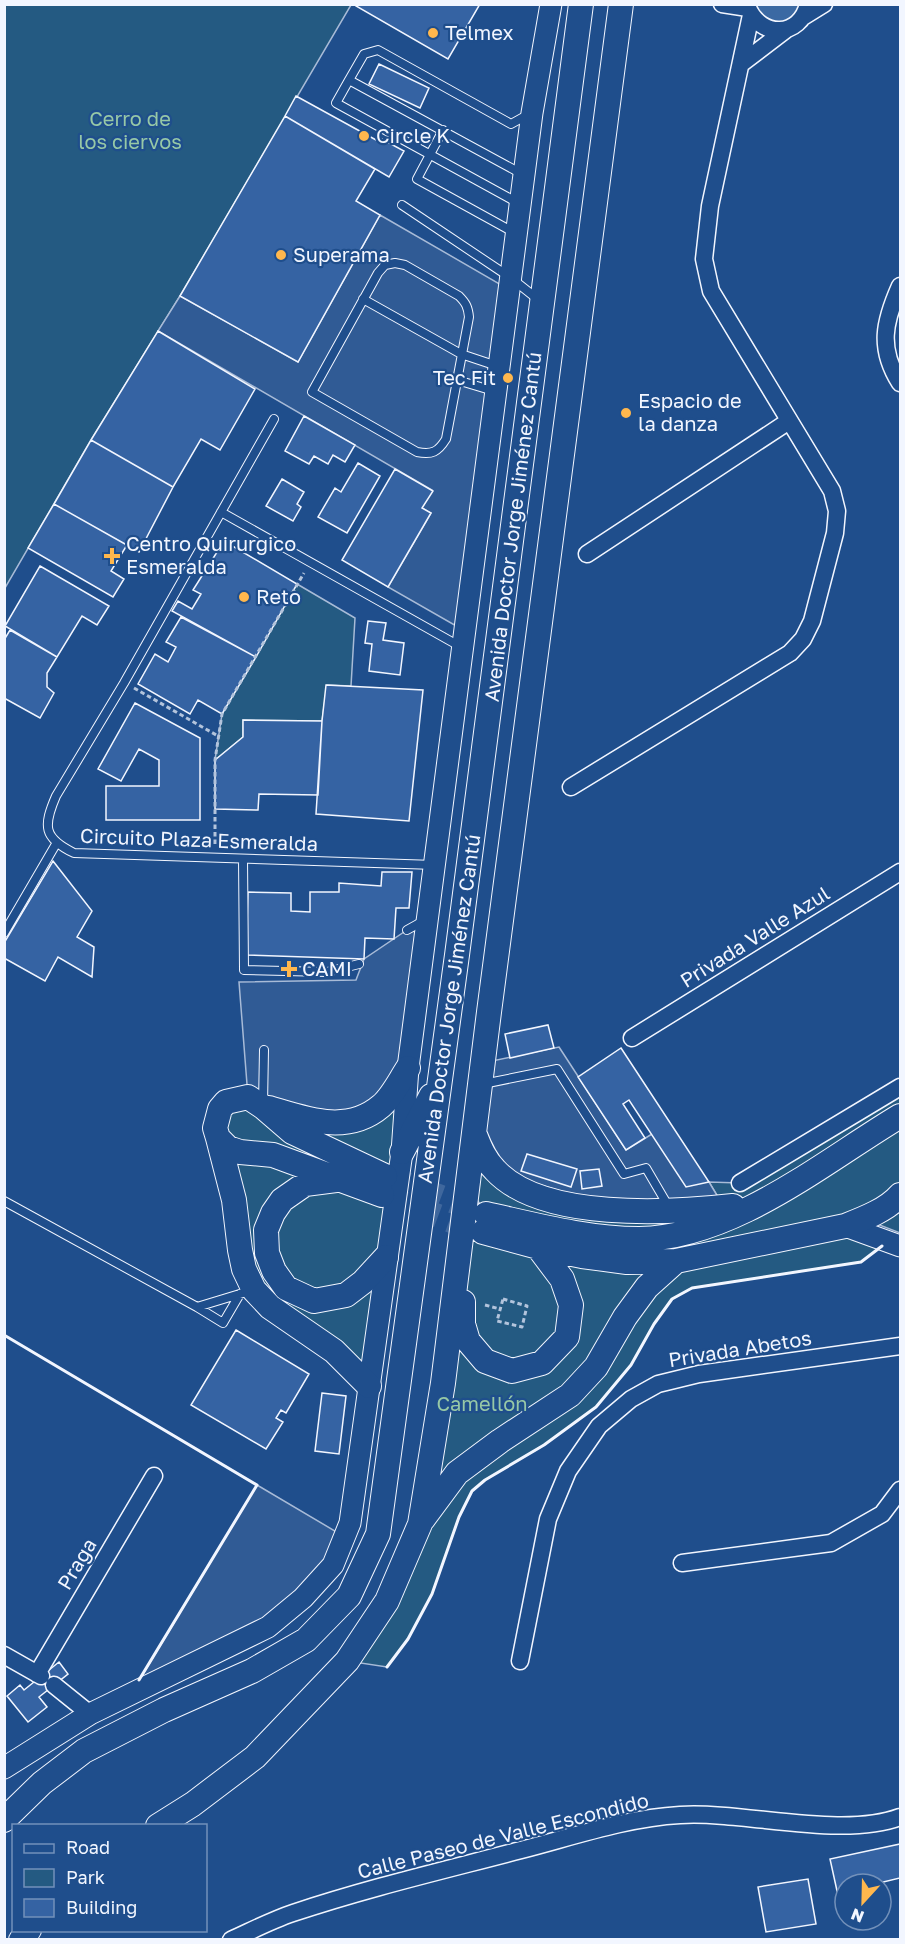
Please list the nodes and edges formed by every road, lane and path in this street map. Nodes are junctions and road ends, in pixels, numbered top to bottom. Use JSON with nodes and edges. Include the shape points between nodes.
{"nodes":[{"id":1,"x":551,"y":4,"type":"edge"},
{"id":2,"x":580,"y":4,"type":"edge"},
{"id":3,"x":621,"y":4,"type":"edge"},
{"id":4,"x":722,"y":4,"type":"edge"},
{"id":5,"x":824,"y":4,"type":"edge"},
{"id":6,"x":749,"y":9,"type":"edge"},
{"id":7,"x":806,"y":11,"type":"edge"},
{"id":8,"x":787,"y":29,"type":"junction"},
{"id":9,"x":741,"y":64,"type":"junction"},
{"id":10,"x":349,"y":80,"type":"junction"},
{"id":11,"x":532,"y":113,"type":"junction"},
{"id":12,"x":442,"y":130,"type":"junction"},
{"id":13,"x":429,"y":155,"type":"junction"},
{"id":14,"x":525,"y":176,"type":"junction"},
{"id":15,"x":402,"y":205,"type":"dead end"},
{"id":16,"x":521,"y":205,"type":"junction"},
{"id":17,"x":517,"y":234,"type":"junction"},
{"id":18,"x":511,"y":278,"type":"junction"},
{"id":19,"x":900,"y":286,"type":"edge"},
{"id":20,"x":363,"y":299,"type":"junction"},
{"id":21,"x":542,"y":303,"type":"junction"},
{"id":22,"x":461,"y":354,"type":"junction"},
{"id":23,"x":500,"y":367,"type":"junction"},
{"id":24,"x":457,"y":380,"type":"junction"},
{"id":25,"x":900,"y":383,"type":"edge"},
{"id":26,"x":497,"y":392,"type":"junction"},
{"id":27,"x":274,"y":419,"type":"dead end"},
{"id":28,"x":789,"y":421,"type":"junction"},
{"id":29,"x":221,"y":512,"type":"junction"},
{"id":30,"x":587,"y":554,"type":"dead end"},
{"id":31,"x":310,"y":561,"type":"junction"},
{"id":32,"x":463,"y":648,"type":"junction"},
{"id":33,"x":124,"y":683,"type":"junction"},
{"id":34,"x":218,"y":736,"type":"junction"},
{"id":35,"x":571,"y":787,"type":"dead end"},
{"id":36,"x":56,"y":844,"type":"junction"},
{"id":37,"x":215,"y":858,"type":"junction"},
{"id":38,"x":243,"y":859,"type":"junction"},
{"id":39,"x":435,"y":865,"type":"junction"},
{"id":40,"x":900,"y":872,"type":"edge"},
{"id":41,"x":429,"y":918,"type":"junction"},
{"id":42,"x":407,"y":930,"type":"dead end"},
{"id":43,"x":4,"y":933,"type":"edge"},
{"id":44,"x":358,"y":963,"type":"dead end"},
{"id":45,"x":632,"y":1038,"type":"dead end"},
{"id":46,"x":264,"y":1050,"type":"dead end"},
{"id":47,"x":408,"y":1068,"type":"junction"},
{"id":48,"x":439,"y":1081,"type":"junction"},
{"id":49,"x":480,"y":1085,"type":"junction"},
{"id":50,"x":900,"y":1087,"type":"edge"},
{"id":51,"x":263,"y":1107,"type":"junction"},
{"id":52,"x":899,"y":1119,"type":"edge"},
{"id":53,"x":475,"y":1135,"type":"junction"},
{"id":54,"x":218,"y":1138,"type":"junction"},
{"id":55,"x":402,"y":1152,"type":"junction"},
{"id":56,"x":342,"y":1179,"type":"junction"},
{"id":57,"x":740,"y":1183,"type":"dead end"},
{"id":58,"x":900,"y":1195,"type":"edge"},
{"id":59,"x":4,"y":1201,"type":"edge"},
{"id":60,"x":760,"y":1203,"type":"junction"},
{"id":61,"x":671,"y":1212,"type":"junction"},
{"id":62,"x":854,"y":1222,"type":"junction"},
{"id":63,"x":900,"y":1233,"type":"edge"},
{"id":64,"x":900,"y":1246,"type":"edge"},
{"id":65,"x":538,"y":1247,"type":"junction"},
{"id":66,"x":460,"y":1249,"type":"junction"},
{"id":67,"x":386,"y":1257,"type":"junction"},
{"id":68,"x":676,"y":1261,"type":"junction"},
{"id":69,"x":247,"y":1292,"type":"junction"},
{"id":70,"x":197,"y":1307,"type":"junction"},
{"id":71,"x":522,"y":1328,"type":"joint"},
{"id":72,"x":900,"y":1346,"type":"edge"},
{"id":73,"x":369,"y":1386,"type":"junction"},
{"id":74,"x":154,"y":1476,"type":"dead end"},
{"id":75,"x":900,"y":1490,"type":"edge"},
{"id":76,"x":420,"y":1524,"type":"junction"},
{"id":77,"x":682,"y":1563,"type":"dead end"},
{"id":78,"x":4,"y":1654,"type":"edge"},
{"id":79,"x":520,"y":1661,"type":"dead end"},
{"id":80,"x":44,"y":1678,"type":"junction"},
{"id":81,"x":90,"y":1714,"type":"junction"},
{"id":82,"x":4,"y":1768,"type":"edge"},
{"id":83,"x":900,"y":1817,"type":"edge"},
{"id":84,"x":4,"y":1820,"type":"edge"},
{"id":85,"x":161,"y":1824,"type":"edge"},
{"id":86,"x":231,"y":1940,"type":"edge"}],
"edges":[{"from":1,"to":11,"type":"street","name":"Avenida Doctor Jorge Jiménez Cantú"},
{"from":2,"to":21,"type":"main road","name":"Avenida Doctor Jorge Jiménez Cantú"},
{"from":3,"to":49,"type":"main road","name":"Avenida Doctor Jorge Jiménez Cantú"},
{"from":4,"to":6,"type":"street"},
{"from":5,"to":7,"type":"street"},
{"from":6,"to":8,"type":"street","via":[[760,25],[773,30]]},
{"from":6,"to":9,"type":"street"},
{"from":7,"to":8,"type":"street"},
{"from":8,"to":9,"type":"street"},
{"from":9,"to":28,"type":"street","via":[[710,206],[705,259],[711,291]]},
{"from":10,"to":11,"type":"lane","via":[[364,54],[378,51],[511,124]]},
{"from":10,"to":12,"type":"lane"},
{"from":10,"to":13,"type":"lane","via":[[336,103]]},
{"from":11,"to":14,"type":"street","name":"Avenida Doctor Jorge Jiménez Cantú"},
{"from":12,"to":13,"type":"lane"},
{"from":12,"to":14,"type":"lane"},
{"from":13,"to":16,"type":"lane"},
{"from":13,"to":17,"type":"lane","via":[[417,179]]},
{"from":14,"to":16,"type":"street","name":"Avenida Doctor Jorge Jiménez Cantú"},
{"from":15,"to":18,"type":"lane"},
{"from":16,"to":17,"type":"street","name":"Avenida Doctor Jorge Jiménez Cantú"},
{"from":17,"to":18,"type":"street","name":"Avenida Doctor Jorge Jiménez Cantú"},
{"from":18,"to":21,"type":"lane"},
{"from":18,"to":23,"type":"street","name":"Avenida Doctor Jorge Jiménez Cantú"},
{"from":19,"to":25,"type":"street","via":[[889,310],[884,341],[891,369]]},
{"from":20,"to":22,"type":"lane"},
{"from":20,"to":22,"type":"lane","via":[[385,265],[395,263],[414,270],[465,302],[469,317]]},
{"from":20,"to":24,"type":"lane","via":[[312,392],[417,452],[429,454],[440,449],[446,439]]},
{"from":21,"to":48,"type":"main road","name":"Avenida Doctor Jorge Jiménez Cantú"},
{"from":22,"to":23,"type":"lane"},
{"from":22,"to":24,"type":"lane"},
{"from":23,"to":26,"type":"street","name":"Avenida Doctor Jorge Jiménez Cantú"},
{"from":24,"to":26,"type":"lane"},
{"from":26,"to":32,"type":"street","name":"Avenida Doctor Jorge Jiménez Cantú"},
{"from":27,"to":29,"type":"lane","name":"Circuito Plaza Esmeralda"},
{"from":28,"to":30,"type":"street"},
{"from":28,"to":35,"type":"street","via":[[832,491],[837,511],[836,533],[812,621],[803,639],[790,652]]},
{"from":29,"to":31,"type":"lane"},
{"from":29,"to":33,"type":"lane","name":"Circuito Plaza Esmeralda"},
{"from":31,"to":32,"type":"lane"},
{"from":31,"to":34,"type":"path","via":[[222,714]]},
{"from":32,"to":39,"type":"street","name":"Avenida Doctor Jorge Jiménez Cantú"},
{"from":33,"to":34,"type":"path"},
{"from":33,"to":36,"type":"lane","name":"Circuito Plaza Esmeralda","via":[[49,812],[48,830]]},
{"from":34,"to":37,"type":"path"},
{"from":36,"to":37,"type":"lane","name":"Circuito Plaza Esmeralda","via":[[74,853]]},
{"from":36,"to":43,"type":"lane"},
{"from":37,"to":38,"type":"lane","name":"Circuito Plaza Esmeralda"},
{"from":38,"to":39,"type":"lane","name":"Circuito Plaza Esmeralda"},
{"from":38,"to":44,"type":"lane","via":[[244,970],[327,972]]},
{"from":39,"to":41,"type":"street","name":"Avenida Doctor Jorge Jiménez Cantú"},
{"from":40,"to":45,"type":"street","name":"Privada Valle Azul"},
{"from":41,"to":42,"type":"lane"},
{"from":41,"to":47,"type":"street","name":"Avenida Doctor Jorge Jiménez Cantú"},
{"from":46,"to":51,"type":"lane"},
{"from":47,"to":51,"type":"main road","via":[[382,1106],[357,1121],[332,1124]]},
{"from":47,"to":55,"type":"street","name":"Avenida Doctor Jorge Jiménez Cantú"},
{"from":48,"to":55,"type":"main road"},
{"from":48,"to":84,"type":"main road","name":"Avenida Doctor Jorge Jiménez Cantú","via":[[378,1534],[349,1596],[306,1640],[252,1671],[84,1751],[42,1782]]},
{"from":49,"to":53,"type":"main road","name":"Avenida Doctor Jorge Jiménez Cantú"},
{"from":49,"to":61,"type":"lane","via":[[557,1070],[624,1174],[646,1168]]},
{"from":50,"to":57,"type":"street"},
{"from":51,"to":54,"type":"main road","via":[[248,1097],[226,1102],[216,1120]]},
{"from":51,"to":56,"type":"main road","via":[[292,1131],[383,1185]]},
{"from":52,"to":60,"type":"main road"},
{"from":53,"to":61,"type":"main road","via":[[496,1171],[535,1194],[590,1208]]},
{"from":53,"to":66,"type":"main road","name":"Avenida Doctor Jorge Jiménez Cantú"},
{"from":54,"to":56,"type":"main road","via":[[228,1148],[240,1152],[273,1155]]},
{"from":54,"to":69,"type":"main road","via":[[234,1200]]},
{"from":55,"to":67,"type":"street","name":"Avenida Doctor Jorge Jiménez Cantú"},
{"from":56,"to":67,"type":"main road","via":[[305,1184],[282,1200],[266,1230],[267,1253],[274,1271],[286,1288],[314,1301],[346,1295]]},
{"from":58,"to":62,"type":"main road"},
{"from":59,"to":70,"type":"lane"},
{"from":60,"to":61,"type":"main road"},
{"from":60,"to":65,"type":"main road","via":[[690,1233],[640,1239],[484,1223]]},
{"from":62,"to":63,"type":"street"},
{"from":62,"to":64,"type":"street"},
{"from":62,"to":68,"type":"main road"},
{"from":65,"to":66,"type":"main road","via":[[562,1279],[571,1305],[567,1337],[542,1363],[512,1371],[485,1361],[468,1341],[463,1324]]},
{"from":65,"to":68,"type":"main road","via":[[627,1262]]},
{"from":66,"to":76,"type":"main road","name":"Avenida Doctor Jorge Jiménez Cantú"},
{"from":67,"to":73,"type":"street","name":"Avenida Doctor Jorge Jiménez Cantú"},
{"from":68,"to":76,"type":"main road","via":[[646,1287],[596,1367],[570,1395],[457,1473]]},
{"from":69,"to":70,"type":"lane"},
{"from":69,"to":70,"type":"lane","via":[[223,1323]]},
{"from":69,"to":73,"type":"main road","via":[[334,1351]]},
{"from":71,"to":71,"type":"path","via":[[527,1306],[503,1299],[497,1321]]},
{"from":72,"to":79,"type":"street","name":"Privada Abetos","via":[[699,1374],[658,1384],[631,1399],[598,1426],[568,1471],[548,1519]]},
{"from":73,"to":81,"type":"street","name":"Avenida Doctor Jorge Jiménez Cantú","via":[[350,1523],[333,1565],[303,1598],[268,1627]]},
{"from":74,"to":80,"type":"street","name":"Praga"},
{"from":75,"to":77,"type":"street","via":[[882,1514],[831,1543]]},
{"from":76,"to":85,"type":"main road","name":"Avenida Doctor Jorge Jiménez Cantú","via":[[387,1601],[347,1661],[255,1757]]},
{"from":78,"to":80,"type":"street"},
{"from":80,"to":81,"type":"street"},
{"from":81,"to":82,"type":"street","name":"Avenida Doctor Jorge Jiménez Cantú"},
{"from":83,"to":86,"type":"street","name":"Calle Paseo de Valle Escondido","via":[[886,1822],[840,1825],[745,1816],[679,1815],[620,1824],[292,1913]]}]}
